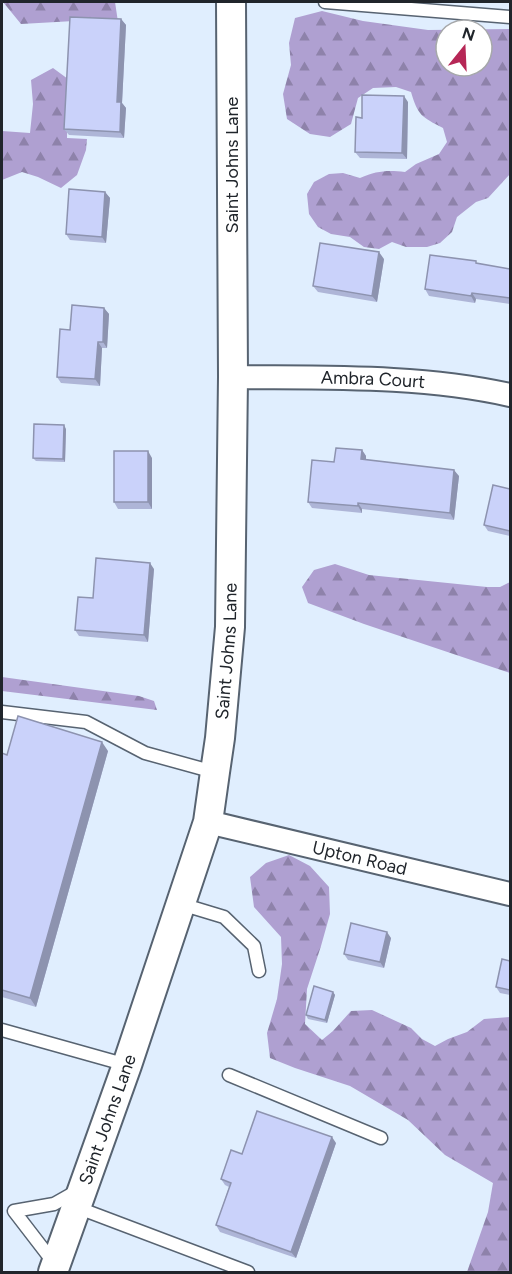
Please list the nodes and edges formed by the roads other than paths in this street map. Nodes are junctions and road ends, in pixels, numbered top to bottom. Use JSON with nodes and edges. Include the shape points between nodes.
{"nodes":[{"id":1,"x":231,"y":2,"type":"edge"},
{"id":2,"x":325,"y":2,"type":"edge"},
{"id":3,"x":510,"y":17,"type":"edge"},
{"id":4,"x":233,"y":377,"type":"junction"},
{"id":5,"x":510,"y":395,"type":"edge"},
{"id":6,"x":2,"y":712,"type":"edge"},
{"id":7,"x":215,"y":772,"type":"junction"},
{"id":8,"x":208,"y":822,"type":"junction"},
{"id":9,"x":510,"y":894,"type":"edge"},
{"id":10,"x":181,"y":904,"type":"junction"},
{"id":11,"x":259,"y":971,"type":"dead end"},
{"id":12,"x":2,"y":1030,"type":"edge"},
{"id":13,"x":127,"y":1065,"type":"junction"},
{"id":14,"x":229,"y":1075,"type":"dead end"},
{"id":15,"x":381,"y":1138,"type":"dead end"},
{"id":16,"x":80,"y":1197,"type":"junction"},
{"id":17,"x":54,"y":1268,"type":"edge"},
{"id":18,"x":248,"y":1272,"type":"edge"}],
"edges":[{"from":1,"to":4,"type":"street","name":"Saint Johns Lane"},
{"from":2,"to":3,"type":"lane"},
{"from":4,"to":5,"type":"street","name":"Ambra Court","via":[[371,378],[453,385]]},
{"from":4,"to":7,"type":"street","name":"Saint Johns Lane","via":[[230,627]]},
{"from":6,"to":7,"type":"lane","via":[[86,722],[144,753]]},
{"from":7,"to":8,"type":"street","name":"Saint Johns Lane"},
{"from":8,"to":9,"type":"street","name":"Upton Road"},
{"from":8,"to":10,"type":"street","name":"Saint Johns Lane"},
{"from":10,"to":11,"type":"lane","via":[[224,918],[254,946]]},
{"from":10,"to":13,"type":"street","name":"Saint Johns Lane"},
{"from":12,"to":13,"type":"lane"},
{"from":13,"to":16,"type":"street","name":"Saint Johns Lane"},
{"from":14,"to":15,"type":"lane"},
{"from":16,"to":17,"type":"street","name":"Saint Johns Lane"},
{"from":16,"to":17,"type":"lane","via":[[14,1211]]},
{"from":16,"to":18,"type":"lane"}]}
